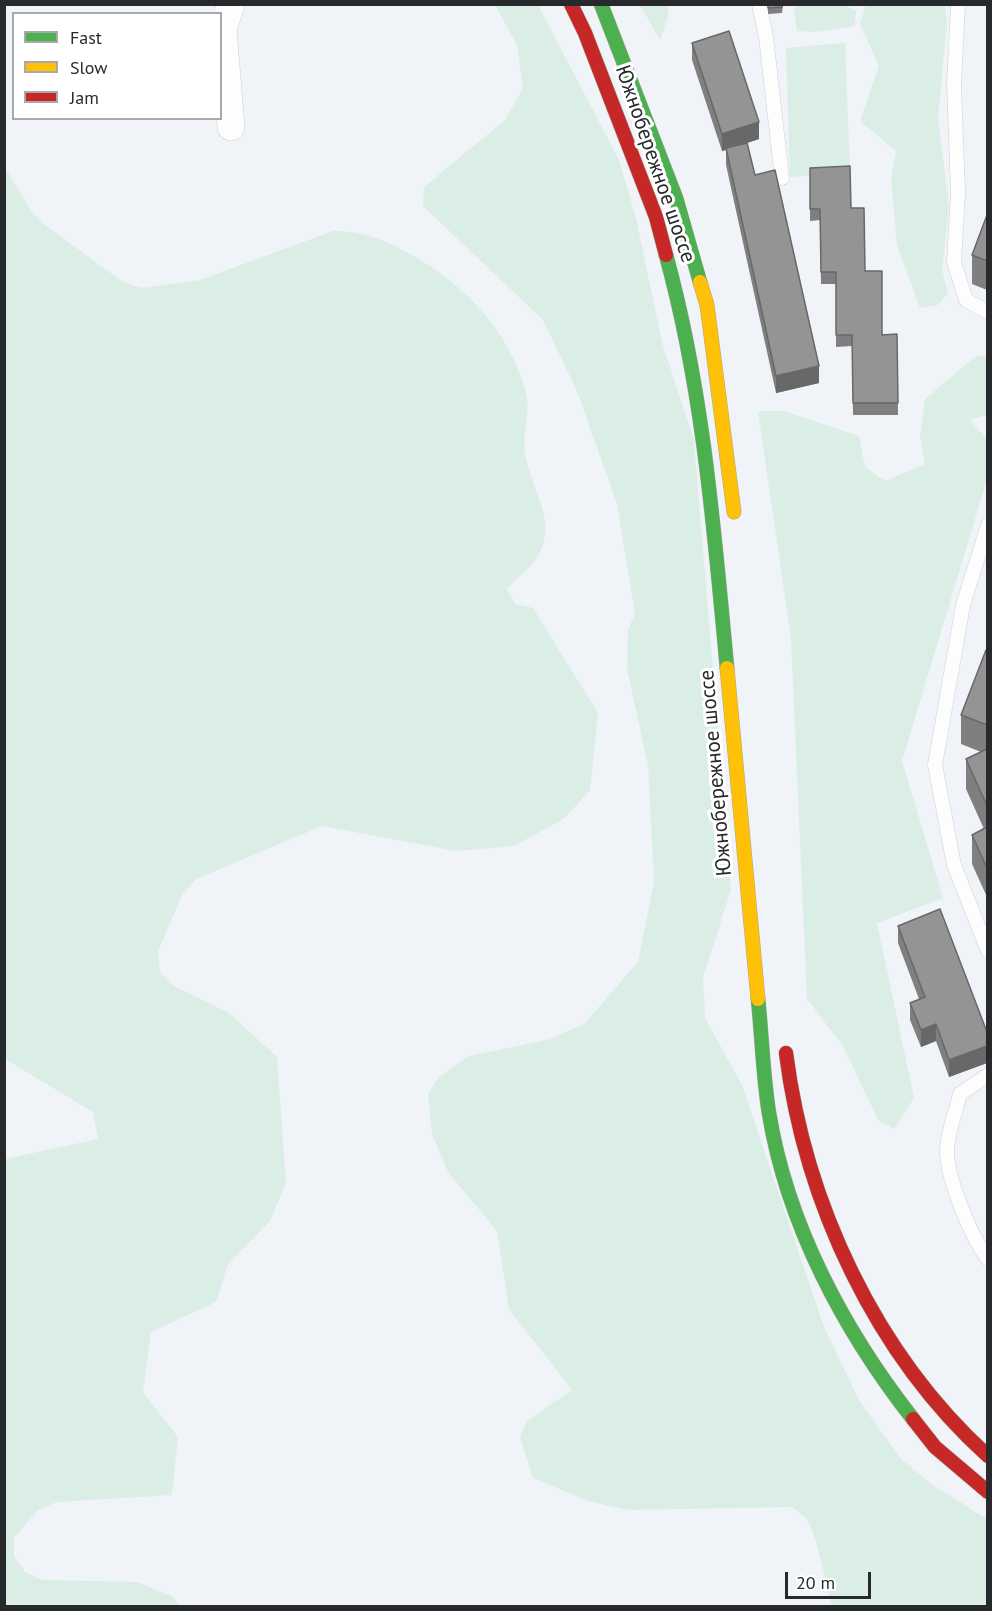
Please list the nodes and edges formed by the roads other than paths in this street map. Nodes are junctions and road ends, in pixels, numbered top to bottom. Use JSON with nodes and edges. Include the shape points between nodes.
{"nodes":[{"id":1,"x":231,"y":4,"type":"edge"},
{"id":2,"x":571,"y":4,"type":"edge"},
{"id":3,"x":601,"y":4,"type":"edge"},
{"id":4,"x":759,"y":4,"type":"edge"},
{"id":5,"x":958,"y":4,"type":"edge"},
{"id":6,"x":231,"y":127,"type":"dead end"},
{"id":7,"x":782,"y":178,"type":"dead end"},
{"id":8,"x":987,"y":312,"type":"edge"},
{"id":9,"x":987,"y":525,"type":"edge"},
{"id":10,"x":736,"y":529,"type":"dead end"},
{"id":11,"x":987,"y":951,"type":"edge"},
{"id":12,"x":784,"y":1036,"type":"dead end"},
{"id":13,"x":987,"y":1075,"type":"edge"},
{"id":14,"x":987,"y":1259,"type":"edge"},
{"id":15,"x":987,"y":1456,"type":"edge"},
{"id":16,"x":987,"y":1492,"type":"edge"}],
"edges":[{"from":1,"to":6,"type":"street","via":[[223,30]]},
{"from":2,"to":16,"type":"highway","name":"Южнобережное шоссе","via":[[656,217],[686,324],[720,593],[769,1113],[791,1202],[826,1284],[887,1386],[935,1447]]},
{"from":3,"to":10,"type":"highway","name":"Южнобережное шоссе","via":[[676,198],[707,305]]},
{"from":4,"to":7,"type":"lane"},
{"from":5,"to":8,"type":"lane","via":[[954,262],[966,300]]},
{"from":9,"to":11,"type":"lane","via":[[963,605],[935,765],[954,865]]},
{"from":12,"to":15,"type":"highway","via":[[790,1095],[812,1183],[848,1265],[908,1368],[955,1428]]},
{"from":13,"to":14,"type":"lane","via":[[960,1094],[947,1150],[957,1197],[975,1242]]}]}
